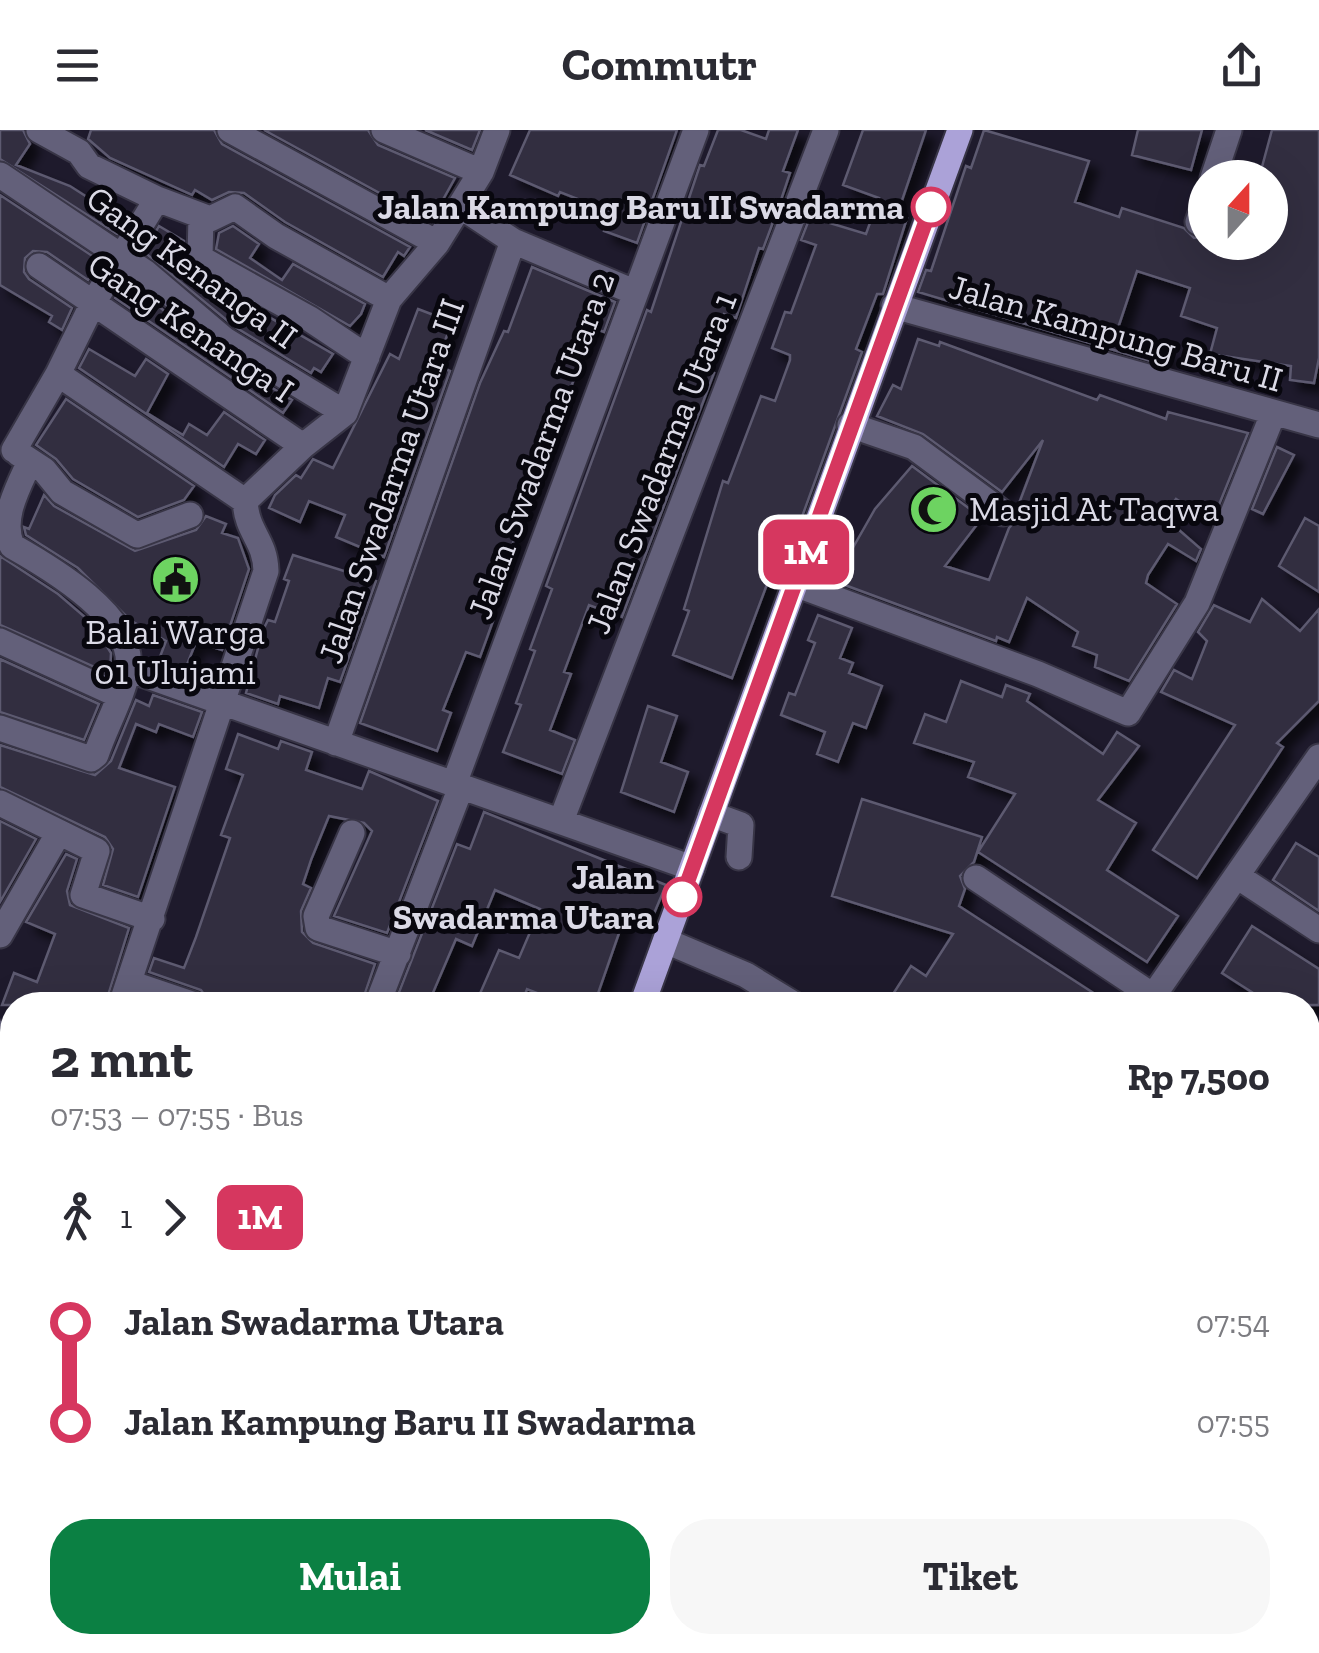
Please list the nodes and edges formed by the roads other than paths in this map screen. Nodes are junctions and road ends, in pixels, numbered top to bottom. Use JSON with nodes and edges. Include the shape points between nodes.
{"nodes":[{"id":1,"x":39,"y":130,"type":"edge"},
{"id":2,"x":230,"y":130,"type":"edge"},
{"id":3,"x":384,"y":130,"type":"edge"},
{"id":4,"x":498,"y":130,"type":"edge"},
{"id":5,"x":696,"y":130,"type":"edge"},
{"id":6,"x":826,"y":130,"type":"edge"},
{"id":7,"x":960,"y":130,"type":"edge"},
{"id":8,"x":1230,"y":130,"type":"edge"},
{"id":9,"x":1219,"y":160,"type":"edge"},
{"id":10,"x":481,"y":172,"type":"junction"},
{"id":11,"x":0,"y":175,"type":"edge"},
{"id":12,"x":157,"y":199,"type":"junction"},
{"id":13,"x":460,"y":206,"type":"junction"},
{"id":14,"x":201,"y":216,"type":"junction"},
{"id":15,"x":513,"y":241,"type":"junction"},
{"id":16,"x":437,"y":243,"type":"junction"},
{"id":17,"x":122,"y":257,"type":"junction"},
{"id":18,"x":39,"y":266,"type":"dead end"},
{"id":19,"x":634,"y":292,"type":"junction"},
{"id":20,"x":389,"y":300,"type":"junction"},
{"id":21,"x":93,"y":303,"type":"junction"},
{"id":22,"x":894,"y":306,"type":"junction"},
{"id":23,"x":367,"y":358,"type":"junction"},
{"id":24,"x":58,"y":374,"type":"junction"},
{"id":25,"x":346,"y":413,"type":"junction"},
{"id":26,"x":1273,"y":414,"type":"junction"},
{"id":27,"x":850,"y":425,"type":"junction"},
{"id":28,"x":1319,"y":425,"type":"edge"},
{"id":29,"x":303,"y":446,"type":"junction"},
{"id":30,"x":15,"y":452,"type":"edge"},
{"id":31,"x":245,"y":501,"type":"junction"},
{"id":32,"x":1003,"y":512,"type":"dead end"},
{"id":33,"x":190,"y":515,"type":"dead end"},
{"id":34,"x":794,"y":584,"type":"junction"},
{"id":35,"x":0,"y":640,"type":"edge"},
{"id":36,"x":128,"y":669,"type":"junction"},
{"id":37,"x":118,"y":694,"type":"junction"},
{"id":38,"x":220,"y":704,"type":"junction"},
{"id":39,"x":0,"y":728,"type":"edge"},
{"id":40,"x":336,"y":744,"type":"junction"},
{"id":41,"x":1319,"y":757,"type":"edge"},
{"id":42,"x":457,"y":785,"type":"junction"},
{"id":43,"x":0,"y":802,"type":"edge"},
{"id":44,"x":712,"y":814,"type":"junction"},
{"id":45,"x":561,"y":821,"type":"junction"},
{"id":46,"x":352,"y":833,"type":"dead end"},
{"id":47,"x":58,"y":834,"type":"junction"},
{"id":48,"x":740,"y":858,"type":"dead end"},
{"id":49,"x":692,"y":868,"type":"junction"},
{"id":50,"x":1237,"y":876,"type":"junction"},
{"id":51,"x":976,"y":878,"type":"dead end"},
{"id":52,"x":152,"y":919,"type":"junction"},
{"id":53,"x":3,"y":927,"type":"edge"},
{"id":54,"x":1319,"y":930,"type":"edge"},
{"id":55,"x":663,"y":948,"type":"junction"},
{"id":56,"x":398,"y":954,"type":"junction"},
{"id":57,"x":127,"y":992,"type":"edge"},
{"id":58,"x":382,"y":992,"type":"edge"},
{"id":59,"x":647,"y":992,"type":"edge"},
{"id":60,"x":765,"y":992,"type":"edge"},
{"id":61,"x":1137,"y":992,"type":"edge"},
{"id":62,"x":1156,"y":992,"type":"edge"}],
"edges":[{"from":1,"to":12,"type":"street","via":[[79,152],[89,166]]},
{"from":2,"to":16,"type":"street"},
{"from":3,"to":10,"type":"street"},
{"from":4,"to":10,"type":"street"},
{"from":5,"to":19,"type":"street","name":"Jalan Swadarma Utara 2"},
{"from":6,"to":45,"type":"street","name":"Jalan Swadarma Utara 1"},
{"from":7,"to":22,"type":"main road"},
{"from":8,"to":9,"type":"street"},
{"from":10,"to":13,"type":"street"},
{"from":11,"to":17,"type":"street","name":"Gang Kenanga II"},
{"from":12,"to":14,"type":"street"},
{"from":12,"to":17,"type":"street"},
{"from":13,"to":15,"type":"street"},
{"from":13,"to":16,"type":"street"},
{"from":14,"to":20,"type":"street","via":[[235,208]]},
{"from":14,"to":23,"type":"street","via":[[200,258]]},
{"from":15,"to":19,"type":"street"},
{"from":15,"to":40,"type":"street","name":"Jalan Swadarma Utara III"},
{"from":16,"to":20,"type":"street"},
{"from":17,"to":21,"type":"street"},
{"from":17,"to":25,"type":"street","name":"Gang Kenanga II","via":[[225,340]]},
{"from":18,"to":21,"type":"street","name":"Gang Kenanga I"},
{"from":19,"to":42,"type":"street","name":"Jalan Swadarma Utara 2"},
{"from":20,"to":23,"type":"street"},
{"from":21,"to":24,"type":"street"},
{"from":21,"to":29,"type":"street","name":"Gang Kenanga I"},
{"from":22,"to":26,"type":"street","name":"Jalan Kampung Baru II"},
{"from":22,"to":27,"type":"main road"},
{"from":23,"to":25,"type":"street"},
{"from":24,"to":30,"type":"street"},
{"from":24,"to":31,"type":"street"},
{"from":25,"to":29,"type":"street"},
{"from":26,"to":28,"type":"street","name":"Jalan Kampung Baru II"},
{"from":26,"to":34,"type":"street","via":[[1197,602],[1128,713]]},
{"from":27,"to":32,"type":"street","via":[[914,447]]},
{"from":27,"to":34,"type":"main road"},
{"from":29,"to":31,"type":"street"},
{"from":30,"to":33,"type":"street","via":[[62,492],[137,535]]},
{"from":30,"to":36,"type":"street","via":[[6,536],[109,615],[127,641]]},
{"from":31,"to":38,"type":"street","via":[[246,525],[265,549],[266,571]]},
{"from":34,"to":44,"type":"main road"},
{"from":35,"to":37,"type":"street"},
{"from":36,"to":37,"type":"street"},
{"from":36,"to":38,"type":"street"},
{"from":37,"to":39,"type":"street","via":[[91,759]]},
{"from":38,"to":40,"type":"street"},
{"from":38,"to":52,"type":"street"},
{"from":40,"to":42,"type":"street"},
{"from":41,"to":50,"type":"street"},
{"from":42,"to":45,"type":"street"},
{"from":42,"to":56,"type":"street","name":"Jalan Swadarma Utara 2"},
{"from":43,"to":47,"type":"street"},
{"from":44,"to":48,"type":"street","via":[[742,825]]},
{"from":44,"to":49,"type":"main road"},
{"from":45,"to":49,"type":"street"},
{"from":46,"to":56,"type":"street","via":[[316,916],[318,928]]},
{"from":47,"to":52,"type":"street","via":[[97,851],[83,895]]},
{"from":47,"to":53,"type":"street"},
{"from":49,"to":55,"type":"main road"},
{"from":50,"to":54,"type":"street"},
{"from":50,"to":62,"type":"street"},
{"from":51,"to":61,"type":"street"},
{"from":52,"to":57,"type":"street"},
{"from":55,"to":59,"type":"main road"},
{"from":55,"to":60,"type":"street"},
{"from":56,"to":58,"type":"street","name":"Jalan Swadarma Utara 2"}]}
